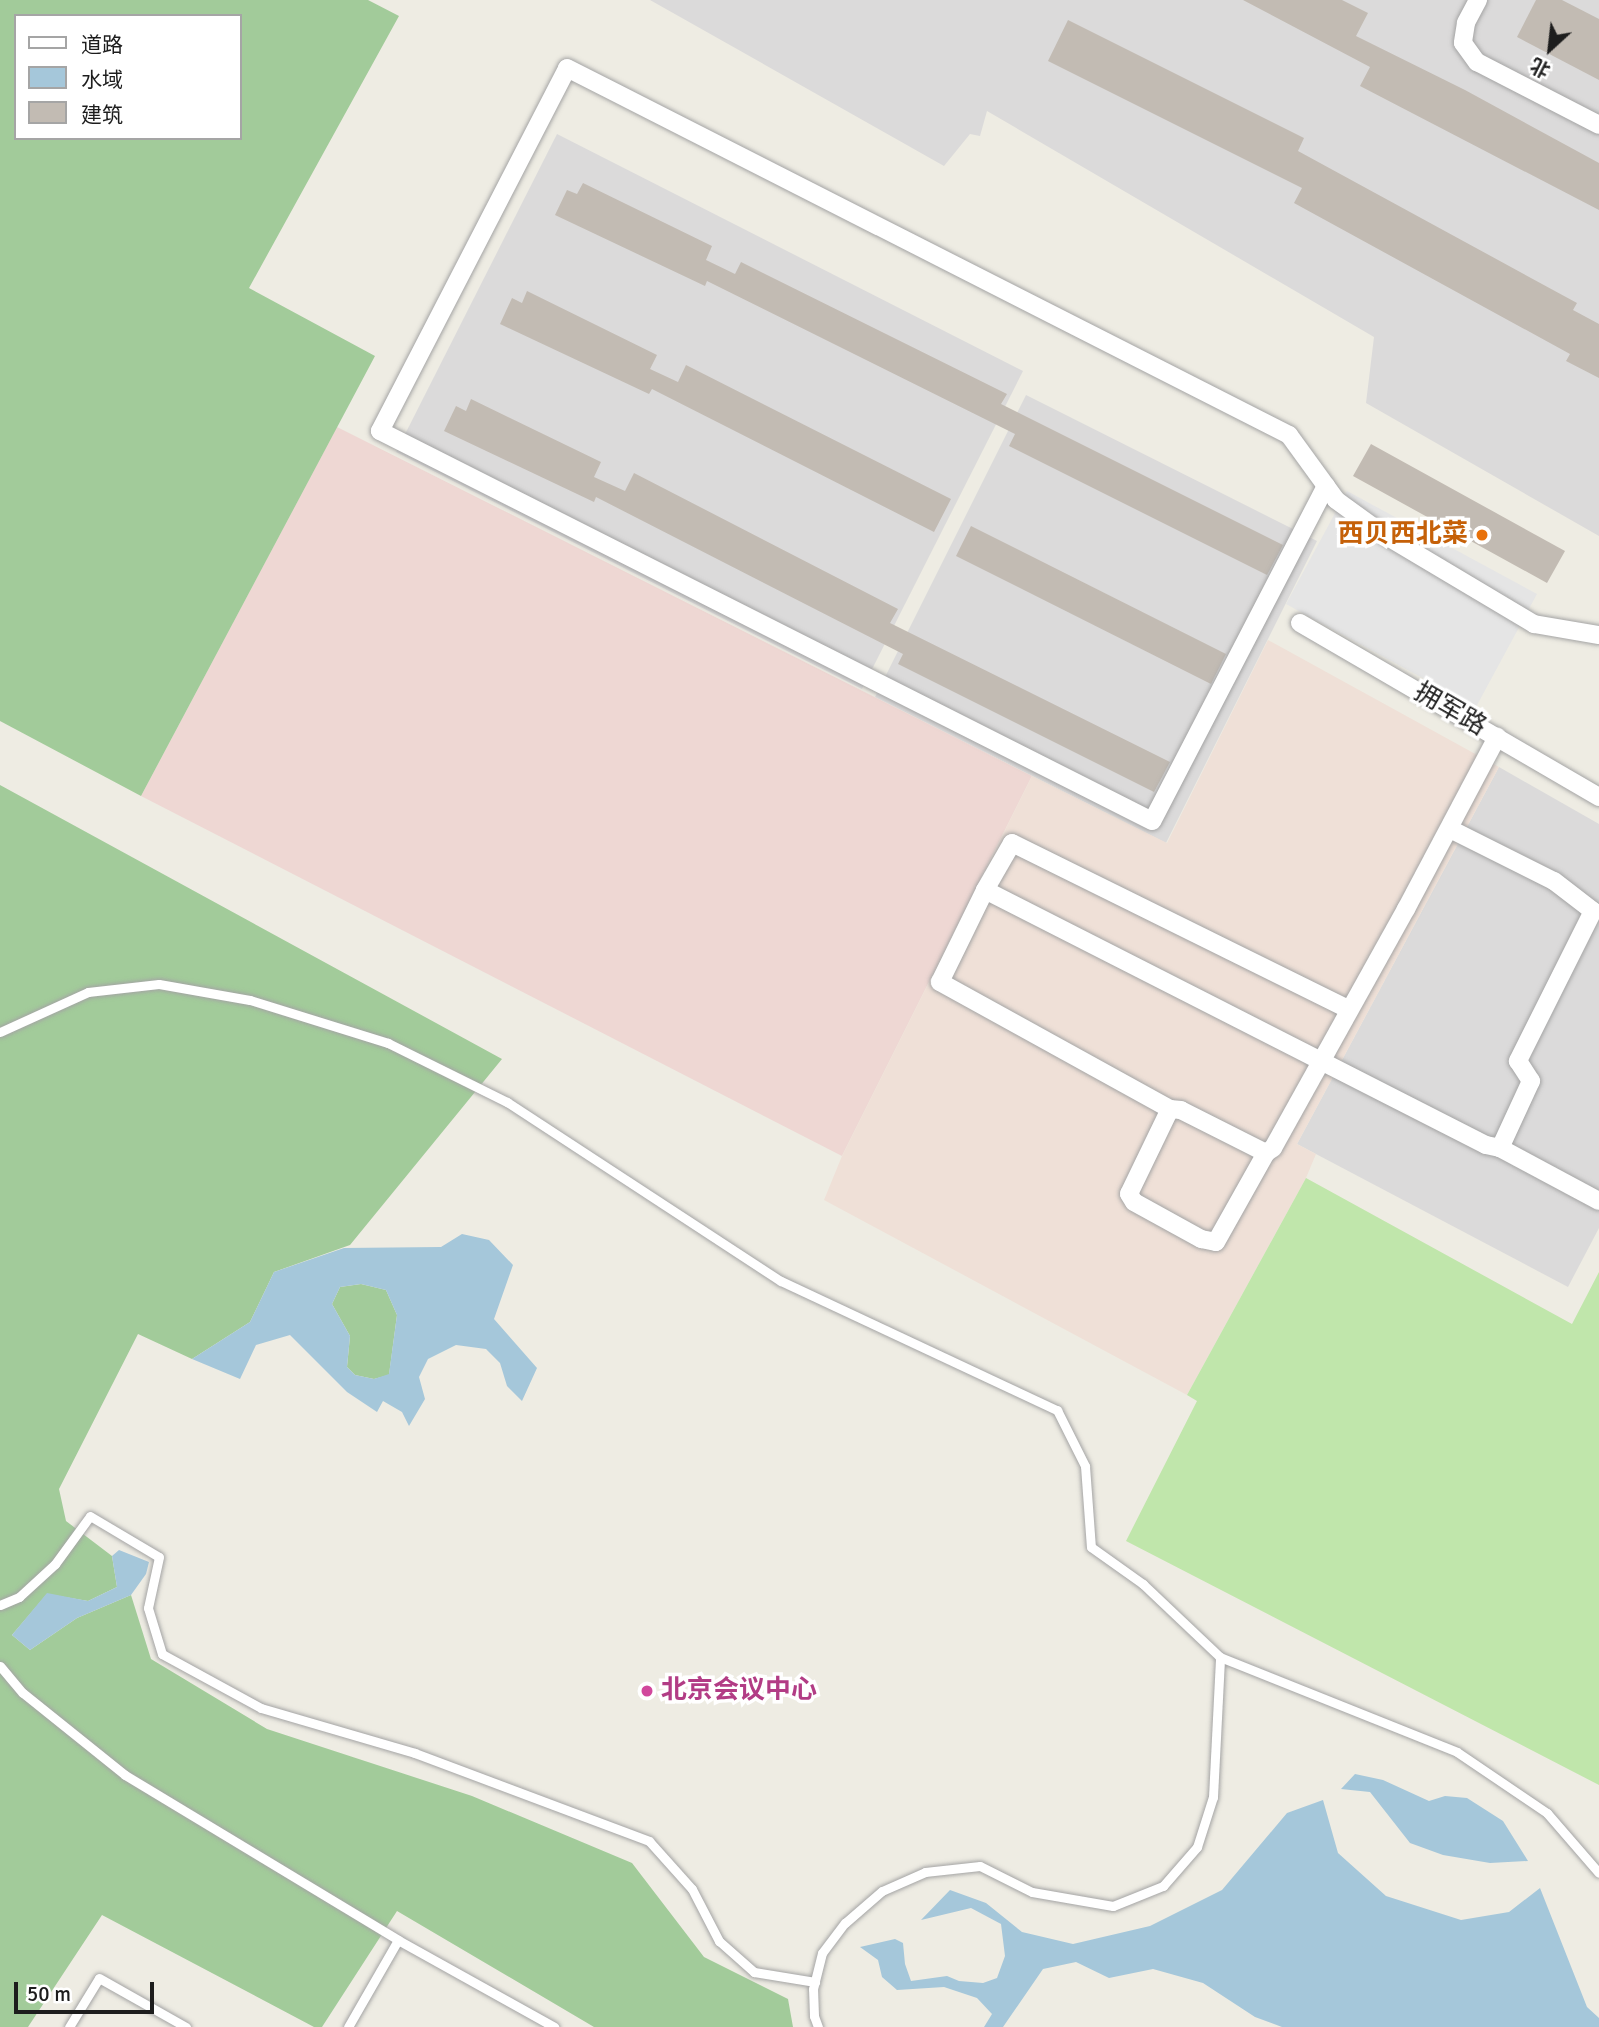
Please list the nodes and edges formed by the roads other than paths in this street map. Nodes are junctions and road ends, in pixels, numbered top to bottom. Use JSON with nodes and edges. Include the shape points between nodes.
{"nodes":[{"id":1,"x":1474,"y":1,"type":"edge"},
{"id":2,"x":1599,"y":125,"type":"edge"},
{"id":3,"x":1326,"y":486,"type":"junction"},
{"id":4,"x":1300,"y":623,"type":"dead end"},
{"id":5,"x":1599,"y":635,"type":"edge"},
{"id":6,"x":1497,"y":737,"type":"junction"},
{"id":7,"x":1599,"y":797,"type":"edge"},
{"id":8,"x":1450,"y":829,"type":"junction"},
{"id":9,"x":985,"y":890,"type":"junction"},
{"id":10,"x":1348,"y":1009,"type":"junction"},
{"id":11,"x":0,"y":1032,"type":"edge"},
{"id":12,"x":1322,"y":1061,"type":"junction"},
{"id":13,"x":1170,"y":1109,"type":"junction"},
{"id":14,"x":1500,"y":1148,"type":"junction"},
{"id":15,"x":1266,"y":1153,"type":"junction"},
{"id":16,"x":1599,"y":1201,"type":"edge"},
{"id":17,"x":0,"y":1605,"type":"edge"},
{"id":18,"x":1220,"y":1657,"type":"junction"},
{"id":19,"x":0,"y":1666,"type":"edge"},
{"id":20,"x":1599,"y":1873,"type":"edge"},
{"id":21,"x":398,"y":1940,"type":"junction"},
{"id":22,"x":815,"y":1982,"type":"junction"},
{"id":23,"x":69,"y":2027,"type":"edge"},
{"id":24,"x":186,"y":2027,"type":"edge"},
{"id":25,"x":348,"y":2027,"type":"edge"},
{"id":26,"x":554,"y":2027,"type":"edge"},
{"id":27,"x":818,"y":2027,"type":"edge"}],
"edges":[{"from":1,"to":2,"type":"street","via":[[1463,43],[1476,62]]},
{"from":3,"to":3,"type":"street","via":[[1152,821],[380,431],[567,68],[1289,435]]},
{"from":3,"to":5,"type":"street","via":[[1336,500],[1383,534],[1534,624]]},
{"from":4,"to":6,"type":"street","name":"拥军路"},
{"from":6,"to":7,"type":"street","name":"拥军路"},
{"from":6,"to":8,"type":"street"},
{"from":8,"to":10,"type":"street"},
{"from":8,"to":14,"type":"street","via":[[1554,881],[1593,911],[1518,1061],[1531,1081]]},
{"from":9,"to":10,"type":"street","via":[[1012,844]]},
{"from":9,"to":12,"type":"street"},
{"from":9,"to":13,"type":"street","via":[[940,982]]},
{"from":10,"to":12,"type":"street"},
{"from":11,"to":18,"type":"lane","via":[[88,992],[159,984],[250,999],[388,1043],[507,1102],[781,1281],[1057,1410],[1085,1466],[1091,1547],[1143,1584]]},
{"from":12,"to":14,"type":"street"},
{"from":12,"to":15,"type":"street"},
{"from":13,"to":15,"type":"street","via":[[1181,1110]]},
{"from":13,"to":15,"type":"street","via":[[1129,1194],[1134,1202],[1201,1239],[1216,1242]]},
{"from":14,"to":16,"type":"street"},
{"from":17,"to":22,"type":"lane","via":[[19,1597],[55,1563],[90,1516],[159,1557],[148,1608],[162,1654],[261,1708],[415,1753],[649,1841],[692,1889],[719,1941],[754,1972]]},
{"from":18,"to":20,"type":"lane","via":[[1457,1752],[1546,1813]]},
{"from":18,"to":22,"type":"lane","via":[[1213,1797],[1197,1847],[1163,1885],[1113,1906],[1032,1892],[979,1866],[925,1872],[883,1891],[845,1923],[822,1953]]},
{"from":19,"to":21,"type":"lane","via":[[23,1693],[125,1774]]},
{"from":21,"to":25,"type":"lane"},
{"from":21,"to":26,"type":"lane"},
{"from":22,"to":27,"type":"lane"},
{"from":23,"to":24,"type":"lane","via":[[99,1978]]}]}
